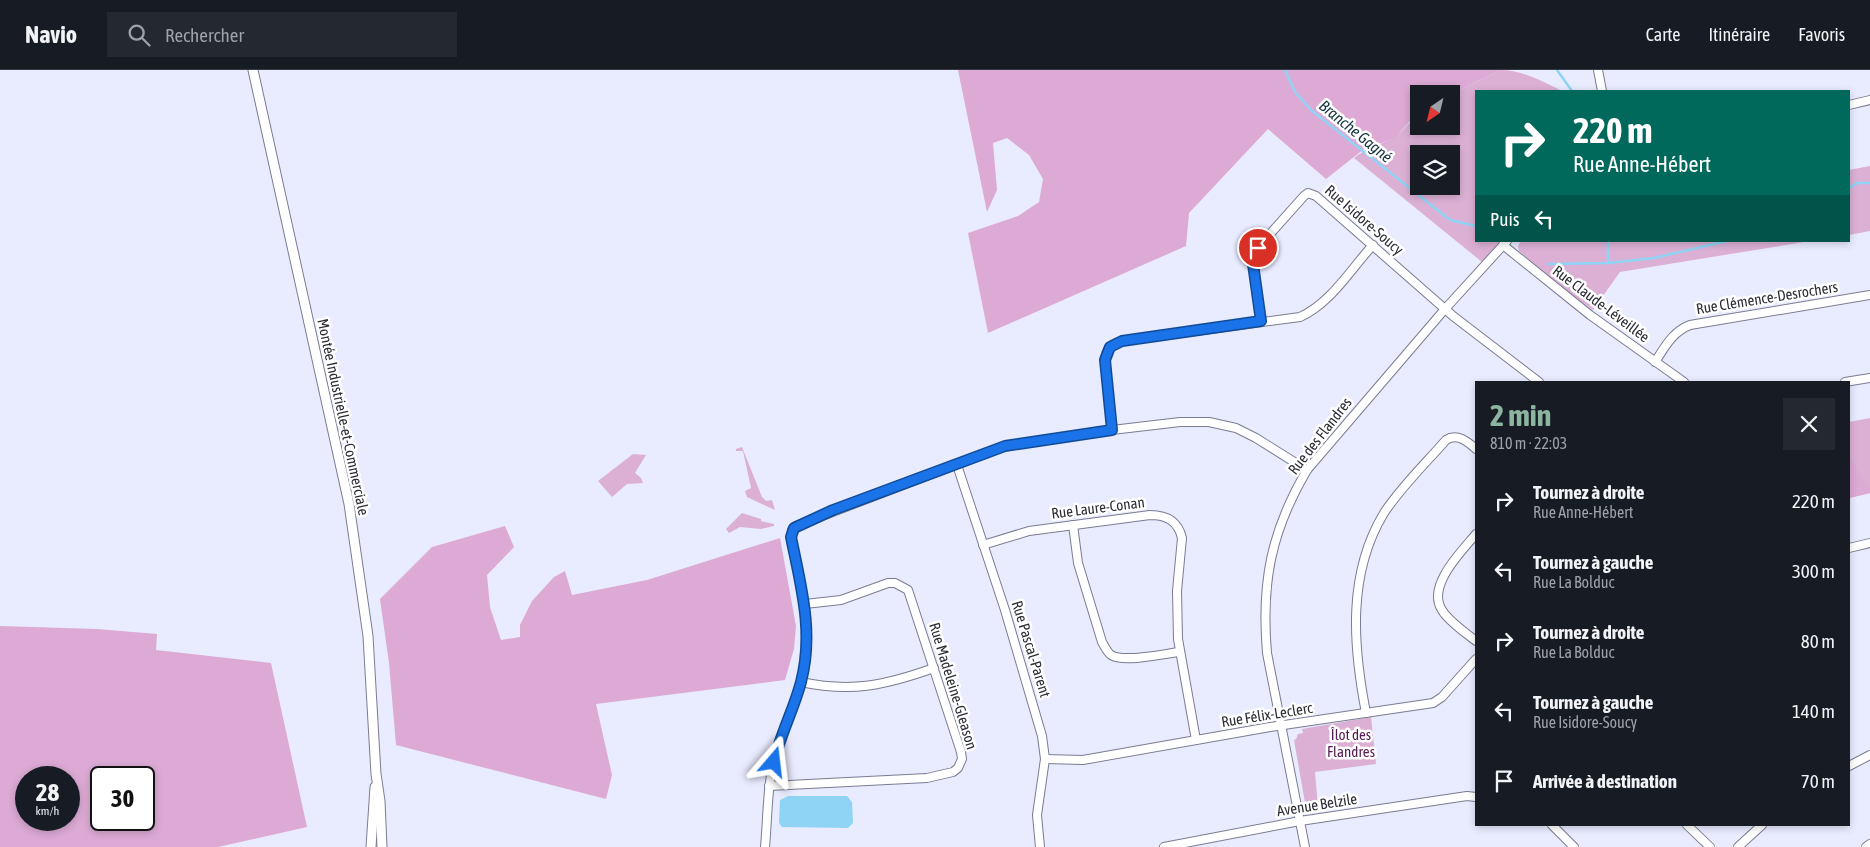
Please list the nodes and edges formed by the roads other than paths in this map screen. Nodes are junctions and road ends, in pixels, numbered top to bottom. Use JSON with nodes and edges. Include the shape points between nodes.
{"nodes":[{"id":1,"x":253,"y":70,"type":"edge"},
{"id":2,"x":1598,"y":70,"type":"edge"},
{"id":3,"x":1602,"y":90,"type":"edge"},
{"id":4,"x":1870,"y":100,"type":"edge"},
{"id":5,"x":1850,"y":105,"type":"edge"},
{"id":6,"x":1505,"y":243,"type":"edge"},
{"id":7,"x":1373,"y":245,"type":"junction"},
{"id":8,"x":1870,"y":295,"type":"edge"},
{"id":9,"x":1445,"y":309,"type":"junction"},
{"id":10,"x":1261,"y":321,"type":"junction"},
{"id":11,"x":1655,"y":362,"type":"junction"},
{"id":12,"x":1870,"y":378,"type":"edge"},
{"id":13,"x":1538,"y":381,"type":"edge"},
{"id":14,"x":1683,"y":381,"type":"edge"},
{"id":15,"x":1850,"y":381,"type":"edge"},
{"id":16,"x":1112,"y":430,"type":"junction"},
{"id":17,"x":1475,"y":447,"type":"edge"},
{"id":18,"x":957,"y":465,"type":"junction"},
{"id":19,"x":1307,"y":470,"type":"junction"},
{"id":20,"x":1073,"y":525,"type":"junction"},
{"id":21,"x":1475,"y":535,"type":"edge"},
{"id":22,"x":1870,"y":543,"type":"edge"},
{"id":23,"x":983,"y":545,"type":"junction"},
{"id":24,"x":1850,"y":548,"type":"edge"},
{"id":25,"x":805,"y":604,"type":"junction"},
{"id":26,"x":1475,"y":640,"type":"edge"},
{"id":27,"x":1179,"y":652,"type":"junction"},
{"id":28,"x":1475,"y":660,"type":"edge"},
{"id":29,"x":934,"y":668,"type":"junction"},
{"id":30,"x":801,"y":682,"type":"junction"},
{"id":31,"x":1366,"y":713,"type":"junction"},
{"id":32,"x":1282,"y":726,"type":"junction"},
{"id":33,"x":1196,"y":740,"type":"junction"},
{"id":34,"x":1870,"y":755,"type":"edge"},
{"id":35,"x":1045,"y":759,"type":"junction"},
{"id":36,"x":1850,"y":765,"type":"edge"},
{"id":37,"x":376,"y":774,"type":"junction"},
{"id":38,"x":769,"y":786,"type":"junction"},
{"id":39,"x":1475,"y":796,"type":"edge"},
{"id":40,"x":1300,"y":821,"type":"junction"},
{"id":41,"x":1553,"y":826,"type":"edge"},
{"id":42,"x":1689,"y":826,"type":"edge"},
{"id":43,"x":1761,"y":826,"type":"edge"},
{"id":44,"x":1870,"y":844,"type":"edge"},
{"id":45,"x":371,"y":847,"type":"edge"},
{"id":46,"x":382,"y":847,"type":"edge"},
{"id":47,"x":765,"y":847,"type":"edge"},
{"id":48,"x":1040,"y":847,"type":"edge"},
{"id":49,"x":1164,"y":847,"type":"edge"},
{"id":50,"x":1305,"y":847,"type":"edge"},
{"id":51,"x":1574,"y":847,"type":"edge"},
{"id":52,"x":1710,"y":847,"type":"edge"},
{"id":53,"x":1738,"y":847,"type":"edge"},
{"id":54,"x":1866,"y":847,"type":"edge"}],
"edges":[{"from":1,"to":37,"type":"main road","name":"Montée Industrielle-et-Commerciale","via":[[349,504],[368,636]]},
{"from":2,"to":3,"type":"street"},
{"from":4,"to":5,"type":"street"},
{"from":6,"to":9,"type":"street","name":"Rue des Flandres"},
{"from":6,"to":11,"type":"street","name":"Rue Claude-Léveillée","via":[[1590,315]]},
{"from":7,"to":9,"type":"street","name":"Rue Isidore-Soucy"},
{"from":7,"to":10,"type":"street","via":[[1313,311],[1295,318]]},
{"from":7,"to":10,"type":"street","name":"Rue Isidore-Soucy","via":[[1316,196],[1306,194],[1255,254],[1253,264]]},
{"from":8,"to":11,"type":"street","name":"Rue Clémence-Desrochers","via":[[1690,325],[1672,336]]},
{"from":9,"to":13,"type":"street","name":"Rue Isidore-Soucy"},
{"from":9,"to":19,"type":"street","name":"Rue des Flandres"},
{"from":10,"to":16,"type":"street","via":[[1122,341],[1110,347],[1105,360]]},
{"from":11,"to":14,"type":"street","name":"Rue Claude-Léveillée"},
{"from":12,"to":15,"type":"street"},
{"from":16,"to":18,"type":"street","via":[[1005,446]]},
{"from":16,"to":19,"type":"street","via":[[1180,422],[1217,423],[1251,434]]},
{"from":17,"to":31,"type":"street","via":[[1462,438],[1446,440],[1385,512],[1366,551],[1358,580],[1356,612]]},
{"from":18,"to":23,"type":"street","name":"Rue Pascal-Parent"},
{"from":18,"to":25,"type":"street","via":[[833,510],[794,528],[791,537]]},
{"from":19,"to":32,"type":"street","name":"Rue des Flandres","via":[[1280,526],[1270,560],[1265,596],[1267,652]]},
{"from":20,"to":23,"type":"street","name":"Rue Laure-Conan","via":[[1029,531]]},
{"from":20,"to":27,"type":"street","via":[[1078,563],[1108,652],[1122,658]]},
{"from":20,"to":27,"type":"street","name":"Rue Laure-Conan","via":[[1157,515],[1168,517],[1177,525],[1182,538],[1177,591]]},
{"from":21,"to":26,"type":"street","via":[[1454,559],[1438,593],[1441,610]]},
{"from":22,"to":24,"type":"street"},
{"from":23,"to":35,"type":"street","name":"Rue Pascal-Parent","via":[[1023,669],[1042,736]]},
{"from":25,"to":29,"type":"street","name":"Rue Madeleine-Gleason","via":[[841,600],[888,583],[902,585],[908,590]]},
{"from":25,"to":30,"type":"street","via":[[807,640]]},
{"from":27,"to":33,"type":"street","name":"Rue Laure-Conan"},
{"from":28,"to":31,"type":"street","name":"Rue Félix-Leclerc","via":[[1433,703]]},
{"from":29,"to":30,"type":"street","via":[[871,686],[834,688]]},
{"from":29,"to":38,"type":"street","name":"Rue Madeleine-Gleason","via":[[961,752],[962,759],[953,772],[927,778]]},
{"from":30,"to":38,"type":"street","via":[[777,748]]},
{"from":31,"to":32,"type":"street","name":"Rue Félix-Leclerc"},
{"from":32,"to":33,"type":"street","name":"Rue Félix-Leclerc"},
{"from":32,"to":40,"type":"street","name":"Rue des Flandres"},
{"from":33,"to":35,"type":"street","name":"Rue Félix-Leclerc","via":[[1083,760]]},
{"from":34,"to":36,"type":"street"},
{"from":35,"to":48,"type":"street","name":"Rue Pascal-Parent","via":[[1037,815]]},
{"from":37,"to":45,"type":"main road","name":"Montée Industrielle-et-Commerciale"},
{"from":37,"to":46,"type":"main road","name":"Montée Industrielle-et-Commerciale"},
{"from":38,"to":47,"type":"street"},
{"from":39,"to":40,"type":"street","name":"Avenue Belzile"},
{"from":40,"to":49,"type":"street","name":"Avenue Belzile"},
{"from":40,"to":50,"type":"street","name":"Rue des Flandres"},
{"from":41,"to":51,"type":"street"},
{"from":42,"to":52,"type":"street"},
{"from":43,"to":53,"type":"street"},
{"from":44,"to":54,"type":"street"}]}
